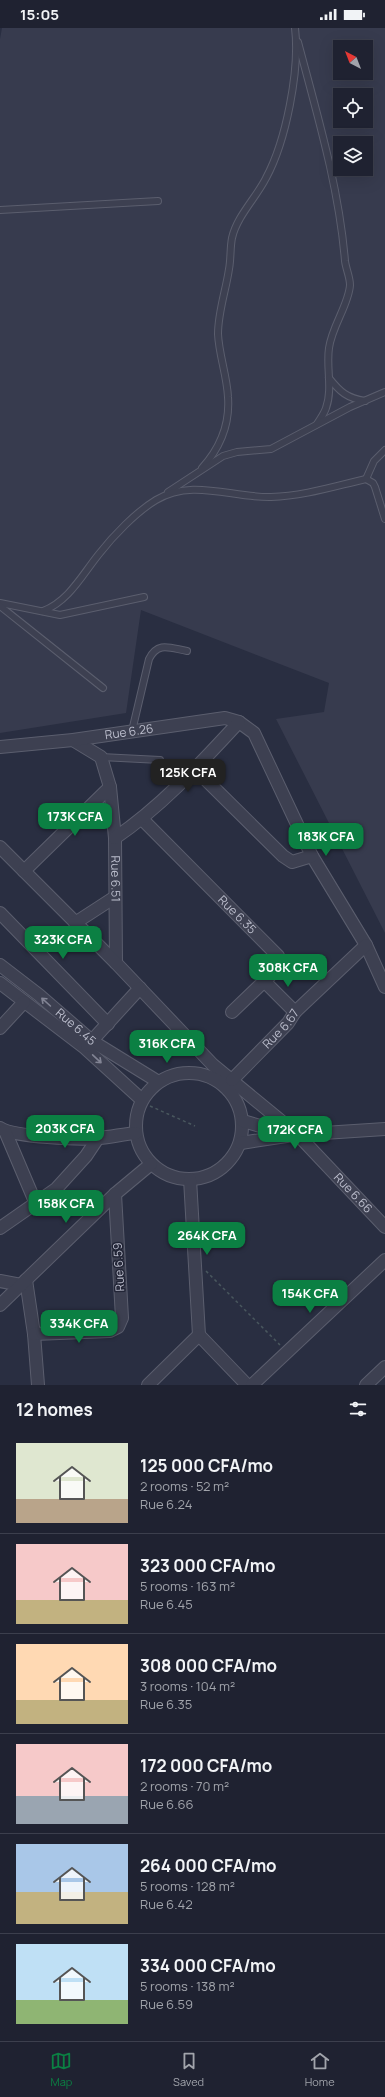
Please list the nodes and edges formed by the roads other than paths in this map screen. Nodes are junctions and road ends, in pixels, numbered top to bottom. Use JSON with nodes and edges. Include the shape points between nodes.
{"nodes":[{"id":1,"x":295,"y":28,"type":"edge"},
{"id":2,"x":296,"y":36,"type":"junction"},
{"id":3,"x":158,"y":201,"type":"dead end"},
{"id":4,"x":0,"y":210,"type":"edge"},
{"id":5,"x":329,"y":378,"type":"junction"},
{"id":6,"x":385,"y":392,"type":"edge"},
{"id":7,"x":365,"y":401,"type":"junction"},
{"id":8,"x":317,"y":424,"type":"junction"},
{"id":9,"x":385,"y":450,"type":"edge"},
{"id":10,"x":202,"y":468,"type":"junction"},
{"id":11,"x":366,"y":479,"type":"junction"},
{"id":12,"x":155,"y":500,"type":"junction"},
{"id":13,"x":385,"y":518,"type":"edge"},
{"id":14,"x":144,"y":597,"type":"dead end"},
{"id":15,"x":0,"y":605,"type":"edge"},
{"id":16,"x":43,"y":611,"type":"junction"},
{"id":17,"x":187,"y":650,"type":"dead end"},
{"id":18,"x":103,"y":688,"type":"dead end"},
{"id":19,"x":239,"y":722,"type":"junction"},
{"id":20,"x":132,"y":731,"type":"junction"},
{"id":21,"x":73,"y":740,"type":"junction"},
{"id":22,"x":0,"y":747,"type":"edge"},
{"id":23,"x":100,"y":757,"type":"junction"},
{"id":24,"x":160,"y":760,"type":"dead end"},
{"id":25,"x":195,"y":769,"type":"junction"},
{"id":26,"x":110,"y":787,"type":"junction"},
{"id":27,"x":142,"y":819,"type":"junction"},
{"id":28,"x":114,"y":838,"type":"junction"},
{"id":29,"x":0,"y":847,"type":"edge"},
{"id":30,"x":312,"y":856,"type":"junction"},
{"id":31,"x":24,"y":871,"type":"junction"},
{"id":32,"x":115,"y":897,"type":"junction"},
{"id":33,"x":0,"y":913,"type":"edge"},
{"id":34,"x":75,"y":923,"type":"junction"},
{"id":35,"x":366,"y":945,"type":"junction"},
{"id":36,"x":116,"y":963,"type":"junction"},
{"id":37,"x":0,"y":965,"type":"edge"},
{"id":38,"x":264,"y":981,"type":"junction"},
{"id":39,"x":0,"y":983,"type":"edge"},
{"id":40,"x":26,"y":985,"type":"junction"},
{"id":41,"x":385,"y":987,"type":"edge"},
{"id":42,"x":140,"y":988,"type":"junction"},
{"id":43,"x":21,"y":1000,"type":"junction"},
{"id":44,"x":232,"y":1012,"type":"dead end"},
{"id":45,"x":295,"y":1012,"type":"junction"},
{"id":46,"x":108,"y":1024,"type":"junction"},
{"id":47,"x":1,"y":1026,"type":"edge"},
{"id":48,"x":88,"y":1044,"type":"junction"},
{"id":49,"x":232,"y":1080,"type":"junction"},
{"id":50,"x":158,"y":1081,"type":"junction"},
{"id":51,"x":141,"y":1101,"type":"junction"},
{"id":52,"x":243,"y":1121,"type":"junction"},
{"id":53,"x":385,"y":1129,"type":"edge"},
{"id":54,"x":2,"y":1130,"type":"edge"},
{"id":55,"x":136,"y":1133,"type":"junction"},
{"id":56,"x":295,"y":1135,"type":"junction"},
{"id":57,"x":98,"y":1138,"type":"junction"},
{"id":58,"x":241,"y":1143,"type":"junction"},
{"id":59,"x":151,"y":1164,"type":"junction"},
{"id":60,"x":190,"y":1179,"type":"junction"},
{"id":61,"x":115,"y":1194,"type":"junction"},
{"id":62,"x":36,"y":1204,"type":"junction"},
{"id":63,"x":385,"y":1227,"type":"edge"},
{"id":64,"x":0,"y":1228,"type":"edge"},
{"id":65,"x":384,"y":1264,"type":"edge"},
{"id":66,"x":0,"y":1281,"type":"edge"},
{"id":67,"x":23,"y":1282,"type":"junction"},
{"id":68,"x":0,"y":1305,"type":"edge"},
{"id":69,"x":34,"y":1334,"type":"junction"},
{"id":70,"x":199,"y":1335,"type":"junction"},
{"id":71,"x":385,"y":1367,"type":"edge"},
{"id":72,"x":38,"y":1385,"type":"edge"},
{"id":73,"x":148,"y":1385,"type":"edge"},
{"id":74,"x":247,"y":1385,"type":"edge"},
{"id":75,"x":252,"y":1385,"type":"edge"},
{"id":76,"x":366,"y":1385,"type":"edge"}],
"edges":[{"from":1,"to":2,"type":"lane"},
{"from":2,"to":5,"type":"lane","via":[[322,129],[350,284],[329,348]]},
{"from":2,"to":10,"type":"lane","via":[[295,66],[288,115],[279,147],[266,178],[245,209],[233,237],[230,268],[218,329],[228,397],[225,428],[218,449]]},
{"from":3,"to":4,"type":"lane"},
{"from":5,"to":7,"type":"lane","via":[[346,396]]},
{"from":5,"to":8,"type":"lane","via":[[326,408]]},
{"from":6,"to":7,"type":"lane"},
{"from":7,"to":8,"type":"lane"},
{"from":8,"to":10,"type":"lane","via":[[271,449],[237,452],[223,456]]},
{"from":9,"to":11,"type":"lane","via":[[374,461]]},
{"from":10,"to":12,"type":"lane"},
{"from":11,"to":12,"type":"lane","via":[[304,494],[270,497],[202,488],[186,489]]},
{"from":11,"to":13,"type":"lane","via":[[375,487]]},
{"from":12,"to":16,"type":"lane","via":[[99,553],[67,596],[52,608]]},
{"from":14,"to":16,"type":"lane","via":[[60,615]]},
{"from":15,"to":16,"type":"lane"},
{"from":15,"to":18,"type":"lane"},
{"from":17,"to":20,"type":"lane","via":[[160,646],[153,651]]},
{"from":19,"to":20,"type":"street","name":"Rue 6.26","via":[[225,718]]},
{"from":19,"to":25,"type":"street"},
{"from":19,"to":30,"type":"street","name":"Rue 6.26","via":[[254,733]]},
{"from":20,"to":21,"type":"street","name":"Rue 6.26"},
{"from":21,"to":22,"type":"street","name":"Rue 6.26"},
{"from":21,"to":23,"type":"street"},
{"from":23,"to":24,"type":"lane"},
{"from":23,"to":26,"type":"street","name":"Rue 6.51"},
{"from":25,"to":27,"type":"street"},
{"from":25,"to":30,"type":"street","via":[[283,856],[292,862]]},
{"from":26,"to":28,"type":"street","name":"Rue 6.51"},
{"from":26,"to":31,"type":"street"},
{"from":27,"to":28,"type":"street"},
{"from":27,"to":38,"type":"street","name":"Rue 6.35","via":[[278,956],[278,968]]},
{"from":28,"to":32,"type":"street","name":"Rue 6.51"},
{"from":29,"to":31,"type":"street","name":"Rue 6.66"},
{"from":30,"to":35,"type":"street"},
{"from":31,"to":34,"type":"street","name":"Rue 6.66"},
{"from":32,"to":34,"type":"street"},
{"from":32,"to":36,"type":"street","name":"Rue 6.51"},
{"from":33,"to":46,"type":"street"},
{"from":34,"to":36,"type":"street","name":"Rue 6.66"},
{"from":35,"to":41,"type":"street"},
{"from":35,"to":45,"type":"street","name":"Rue 6.67"},
{"from":36,"to":42,"type":"street","name":"Rue 6.66"},
{"from":37,"to":40,"type":"street","name":"Rue 6.45"},
{"from":38,"to":44,"type":"street","name":"Rue 6.35"},
{"from":38,"to":45,"type":"street"},
{"from":39,"to":43,"type":"street","name":"Rue 6.45"},
{"from":40,"to":43,"type":"street"},
{"from":48,"to":40,"type":"street","name":"Rue 6.45","one_way":true},
{"from":42,"to":46,"type":"street"},
{"from":42,"to":49,"type":"street","name":"Rue 6.66","via":[[213,1065]]},
{"from":43,"to":47,"type":"street"},
{"from":43,"to":48,"type":"street","name":"Rue 6.45"},
{"from":45,"to":49,"type":"street","name":"Rue 6.67","via":[[288,1023]]},
{"from":46,"to":48,"type":"street"},
{"from":48,"to":50,"type":"street","name":"Rue 6.45"},
{"from":48,"to":51,"type":"street","name":"Rue 6.45","one_way":true},
{"from":49,"to":56,"type":"street","name":"Rue 6.66"},
{"from":50,"to":51,"type":"street"},
{"from":50,"to":52,"type":"street","via":[[189,1072],[208,1076],[226,1087],[235,1098]]},
{"from":51,"to":55,"type":"street","via":[[136,1117]]},
{"from":52,"to":56,"type":"street"},
{"from":52,"to":58,"type":"street"},
{"from":53,"to":56,"type":"street"},
{"from":54,"to":57,"type":"street","via":[[20,1134]]},
{"from":54,"to":62,"type":"street"},
{"from":55,"to":57,"type":"street"},
{"from":55,"to":59,"type":"street","via":[[141,1149]]},
{"from":56,"to":58,"type":"street"},
{"from":56,"to":63,"type":"street","name":"Rue 6.66"},
{"from":57,"to":62,"type":"street","via":[[86,1156],[56,1189]]},
{"from":58,"to":60,"type":"street","via":[[223,1168],[207,1176]]},
{"from":59,"to":60,"type":"street","via":[[176,1178]]},
{"from":59,"to":61,"type":"street"},
{"from":60,"to":70,"type":"street"},
{"from":61,"to":67,"type":"street"},
{"from":61,"to":69,"type":"street","name":"Rue 6.59","via":[[122,1318],[118,1327],[110,1331]]},
{"from":62,"to":64,"type":"street"},
{"from":65,"to":75,"type":"street"},
{"from":66,"to":67,"type":"street"},
{"from":67,"to":68,"type":"street"},
{"from":67,"to":69,"type":"street"},
{"from":69,"to":72,"type":"street"},
{"from":70,"to":73,"type":"street"},
{"from":70,"to":74,"type":"street"},
{"from":71,"to":76,"type":"street"}]}
